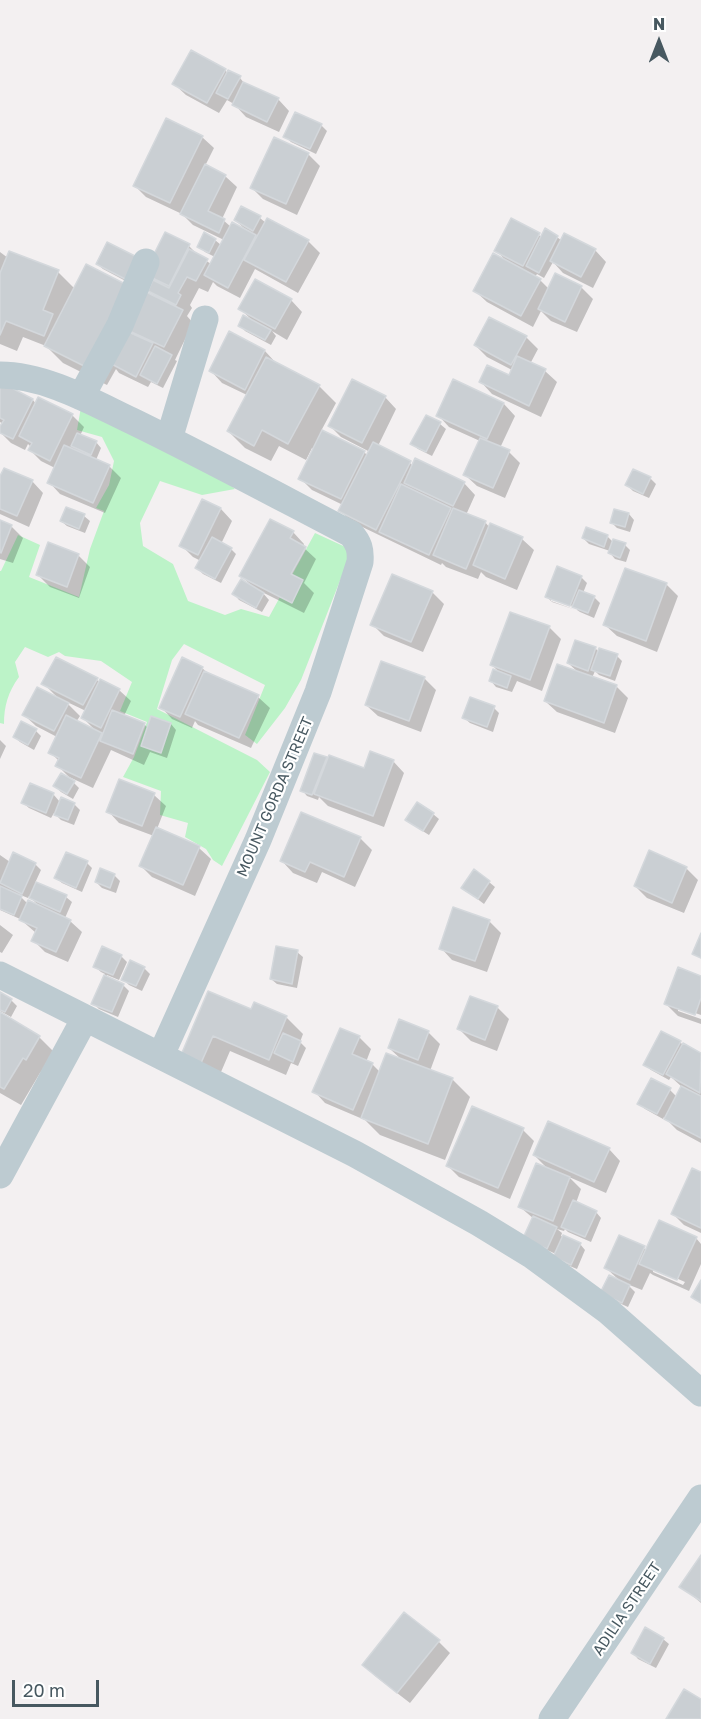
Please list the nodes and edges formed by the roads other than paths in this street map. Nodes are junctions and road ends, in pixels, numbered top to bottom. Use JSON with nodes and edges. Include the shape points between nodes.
{"nodes":[{"id":1,"x":146,"y":262,"type":"dead end"},
{"id":2,"x":205,"y":319,"type":"dead end"},
{"id":3,"x":0,"y":375,"type":"edge"},
{"id":4,"x":81,"y":397,"type":"junction"},
{"id":5,"x":169,"y":439,"type":"junction"},
{"id":6,"x":0,"y":975,"type":"edge"},
{"id":7,"x":85,"y":1018,"type":"junction"},
{"id":8,"x":161,"y":1055,"type":"junction"},
{"id":9,"x":0,"y":1175,"type":"edge"},
{"id":10,"x":701,"y":1393,"type":"edge"},
{"id":11,"x":701,"y":1498,"type":"edge"},
{"id":12,"x":552,"y":1719,"type":"edge"}],
"edges":[{"from":1,"to":4,"type":"street","via":[[120,325]]},
{"from":2,"to":5,"type":"street"},
{"from":3,"to":4,"type":"street","via":[[33,379]]},
{"from":4,"to":5,"type":"street"},
{"from":5,"to":8,"type":"street","name":"MOUNT GORDA STREET","via":[[351,534],[361,552],[318,692],[258,840]]},
{"from":6,"to":7,"type":"street"},
{"from":7,"to":8,"type":"street"},
{"from":7,"to":9,"type":"street"},
{"from":8,"to":10,"type":"street","via":[[355,1154],[533,1256],[608,1311]]},
{"from":11,"to":12,"type":"street","name":"ADILIA STREET"}]}
